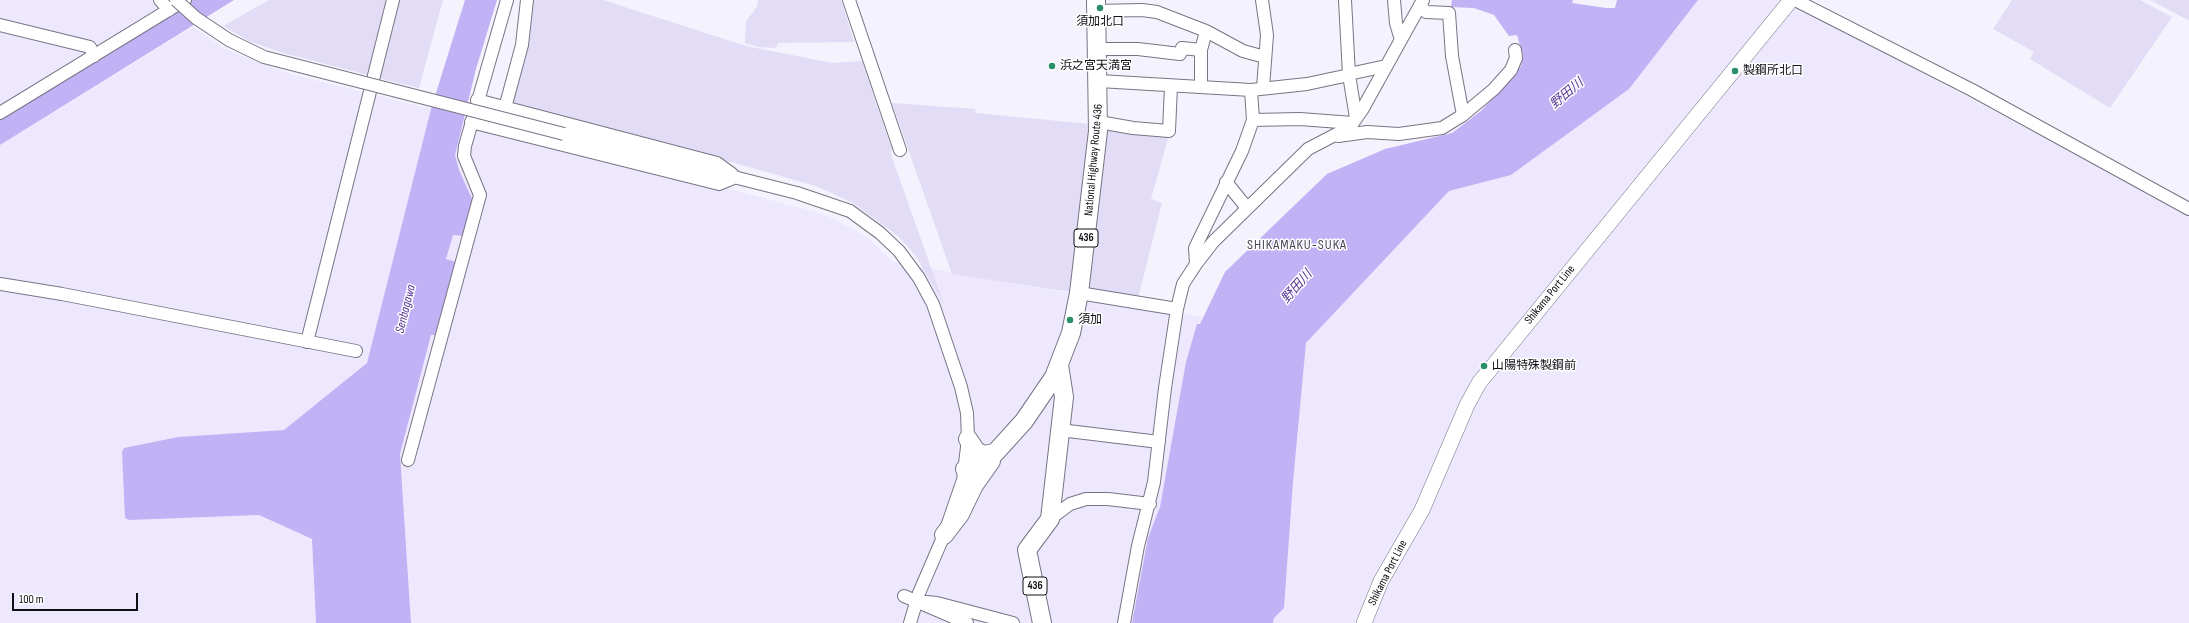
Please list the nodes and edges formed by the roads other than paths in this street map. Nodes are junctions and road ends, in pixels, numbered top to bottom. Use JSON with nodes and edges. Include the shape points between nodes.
{"nodes":[{"id":1,"x":160,"y":0,"type":"edge"},
{"id":2,"x":176,"y":0,"type":"edge"},
{"id":3,"x":185,"y":0,"type":"edge"},
{"id":4,"x":393,"y":0,"type":"edge"},
{"id":5,"x":507,"y":0,"type":"edge"},
{"id":6,"x":527,"y":0,"type":"edge"},
{"id":7,"x":849,"y":0,"type":"edge"},
{"id":8,"x":1262,"y":0,"type":"edge"},
{"id":9,"x":1344,"y":0,"type":"edge"},
{"id":10,"x":1394,"y":0,"type":"edge"},
{"id":11,"x":1791,"y":0,"type":"edge"},
{"id":12,"x":1795,"y":0,"type":"edge"},
{"id":13,"x":1421,"y":3,"type":"edge"},
{"id":14,"x":1096,"y":5,"type":"edge"},
{"id":15,"x":169,"y":10,"type":"junction"},
{"id":16,"x":0,"y":25,"type":"edge"},
{"id":17,"x":1206,"y":31,"type":"junction"},
{"id":18,"x":1401,"y":40,"type":"junction"},
{"id":19,"x":1097,"y":49,"type":"junction"},
{"id":20,"x":1201,"y":50,"type":"junction"},
{"id":21,"x":1515,"y":50,"type":"dead end"},
{"id":22,"x":94,"y":56,"type":"junction"},
{"id":23,"x":1265,"y":58,"type":"junction"},
{"id":24,"x":1386,"y":66,"type":"junction"},
{"id":25,"x":1349,"y":75,"type":"junction"},
{"id":26,"x":1099,"y":81,"type":"junction"},
{"id":27,"x":1171,"y":86,"type":"junction"},
{"id":28,"x":1201,"y":87,"type":"junction"},
{"id":29,"x":1263,"y":88,"type":"junction"},
{"id":30,"x":1251,"y":90,"type":"junction"},
{"id":31,"x":477,"y":100,"type":"junction"},
{"id":32,"x":505,"y":108,"type":"junction"},
{"id":33,"x":0,"y":113,"type":"edge"},
{"id":34,"x":1463,"y":115,"type":"junction"},
{"id":35,"x":1253,"y":120,"type":"junction"},
{"id":36,"x":1355,"y":121,"type":"junction"},
{"id":37,"x":471,"y":122,"type":"junction"},
{"id":38,"x":1099,"y":122,"type":"junction"},
{"id":39,"x":1333,"y":137,"type":"junction"},
{"id":40,"x":900,"y":150,"type":"dead end"},
{"id":41,"x":736,"y":177,"type":"junction"},
{"id":42,"x":1226,"y":182,"type":"junction"},
{"id":43,"x":1247,"y":208,"type":"junction"},
{"id":44,"x":2189,"y":208,"type":"edge"},
{"id":45,"x":1196,"y":264,"type":"junction"},
{"id":46,"x":0,"y":284,"type":"edge"},
{"id":47,"x":1079,"y":293,"type":"junction"},
{"id":48,"x":1177,"y":309,"type":"junction"},
{"id":49,"x":307,"y":342,"type":"junction"},
{"id":50,"x":356,"y":351,"type":"dead end"},
{"id":51,"x":1059,"y":365,"type":"junction"},
{"id":52,"x":1060,"y":430,"type":"junction"},
{"id":53,"x":968,"y":439,"type":"junction"},
{"id":54,"x":1159,"y":442,"type":"junction"},
{"id":55,"x":995,"y":453,"type":"junction"},
{"id":56,"x":408,"y":460,"type":"dead end"},
{"id":57,"x":965,"y":469,"type":"junction"},
{"id":58,"x":1150,"y":504,"type":"junction"},
{"id":59,"x":1050,"y":519,"type":"junction"},
{"id":60,"x":944,"y":535,"type":"junction"},
{"id":61,"x":904,"y":596,"type":"dead end"},
{"id":62,"x":916,"y":601,"type":"junction"},
{"id":63,"x":910,"y":623,"type":"edge"},
{"id":64,"x":967,"y":623,"type":"edge"},
{"id":65,"x":1013,"y":623,"type":"edge"},
{"id":66,"x":1042,"y":623,"type":"edge"},
{"id":67,"x":1124,"y":623,"type":"edge"},
{"id":68,"x":1364,"y":623,"type":"edge"}],
"edges":[{"from":1,"to":15,"type":"street"},
{"from":2,"to":41,"type":"street","bridge":true,"via":[[196,18],[229,40],[264,57]]},
{"from":3,"to":15,"type":"street"},
{"from":4,"to":49,"type":"street"},
{"from":5,"to":31,"type":"street"},
{"from":6,"to":32,"type":"street","via":[[522,45]]},
{"from":7,"to":40,"type":"street"},
{"from":8,"to":23,"type":"street","via":[[1267,35]]},
{"from":9,"to":25,"type":"street"},
{"from":10,"to":18,"type":"street"},
{"from":11,"to":68,"type":"main road","name":"Shikama Port Line","via":[[1480,383],[1464,412],[1422,510],[1381,581]]},
{"from":12,"to":44,"type":"street","via":[[1972,90]]},
{"from":13,"to":18,"type":"street"},
{"from":13,"to":34,"type":"street","via":[[1426,12],[1449,13],[1452,56]]},
{"from":14,"to":17,"type":"street","via":[[1156,12]]},
{"from":14,"to":19,"type":"highway","name":"National Highway Route 436","number":"436"},
{"from":15,"to":22,"type":"street"},
{"from":16,"to":22,"type":"street","via":[[90,47]]},
{"from":17,"to":20,"type":"street"},
{"from":17,"to":23,"type":"street","via":[[1243,51]]},
{"from":18,"to":24,"type":"street"},
{"from":19,"to":20,"type":"street","via":[[1138,49],[1180,54],[1182,48]]},
{"from":19,"to":26,"type":"highway","name":"National Highway Route 436","number":"436"},
{"from":20,"to":28,"type":"street"},
{"from":21,"to":34,"type":"street","via":[[1516,58],[1510,70],[1494,89]]},
{"from":22,"to":33,"type":"street"},
{"from":23,"to":29,"type":"street"},
{"from":24,"to":25,"type":"street"},
{"from":24,"to":36,"type":"street"},
{"from":25,"to":29,"type":"street","via":[[1307,84]]},
{"from":25,"to":36,"type":"street"},
{"from":26,"to":27,"type":"street"},
{"from":26,"to":38,"type":"highway","name":"National Highway Route 436","number":"436"},
{"from":27,"to":28,"type":"street"},
{"from":27,"to":38,"type":"street","via":[[1169,131]]},
{"from":28,"to":30,"type":"street"},
{"from":29,"to":30,"type":"street"},
{"from":30,"to":35,"type":"street"},
{"from":31,"to":32,"type":"street"},
{"from":31,"to":37,"type":"street"},
{"from":32,"to":41,"type":"street","via":[[717,163]]},
{"from":34,"to":39,"type":"street","via":[[1442,128],[1399,134],[1367,132]]},
{"from":35,"to":36,"type":"street"},
{"from":35,"to":42,"type":"street","via":[[1242,151]]},
{"from":36,"to":39,"type":"street"},
{"from":37,"to":41,"type":"street","via":[[719,184]]},
{"from":37,"to":56,"type":"street","via":[[464,156],[480,195]]},
{"from":38,"to":47,"type":"highway","name":"National Highway Route 436","number":"436"},
{"from":39,"to":43,"type":"street","via":[[1308,149]]},
{"from":41,"to":53,"type":"street","via":[[797,193],[850,211],[899,251],[919,278],[933,304],[967,413]]},
{"from":42,"to":43,"type":"street"},
{"from":42,"to":45,"type":"street","via":[[1195,248]]},
{"from":43,"to":45,"type":"street"},
{"from":45,"to":48,"type":"street","via":[[1183,284]]},
{"from":46,"to":49,"type":"street"},
{"from":47,"to":48,"type":"street"},
{"from":47,"to":51,"type":"highway","name":"National Highway Route 436","number":"436","via":[[1071,333]]},
{"from":48,"to":54,"type":"street"},
{"from":49,"to":50,"type":"street"},
{"from":51,"to":52,"type":"highway","name":"National Highway Route 436","number":"436","via":[[1064,397]]},
{"from":51,"to":55,"type":"highway","name":"National Highway Route 436","number":"436","via":[[1048,387],[1028,416]]},
{"from":52,"to":54,"type":"street"},
{"from":52,"to":59,"type":"highway","name":"National Highway Route 436","number":"436"},
{"from":53,"to":55,"type":"highway","via":[[976,451],[983,455]]},
{"from":53,"to":57,"type":"street"},
{"from":54,"to":58,"type":"street"},
{"from":55,"to":57,"type":"highway","name":"National Highway Route 436","number":"436","via":[[981,465]]},
{"from":55,"to":60,"type":"highway","via":[[974,485],[960,514]]},
{"from":57,"to":60,"type":"street"},
{"from":58,"to":59,"type":"street","via":[[1086,499],[1070,504]]},
{"from":58,"to":67,"type":"street","via":[[1138,546]]},
{"from":59,"to":66,"type":"highway","number":"436","via":[[1027,550]]},
{"from":60,"to":62,"type":"street"},
{"from":61,"to":62,"type":"street"},
{"from":62,"to":63,"type":"street"},
{"from":62,"to":64,"type":"street"},
{"from":62,"to":65,"type":"street","via":[[937,603]]}]}
